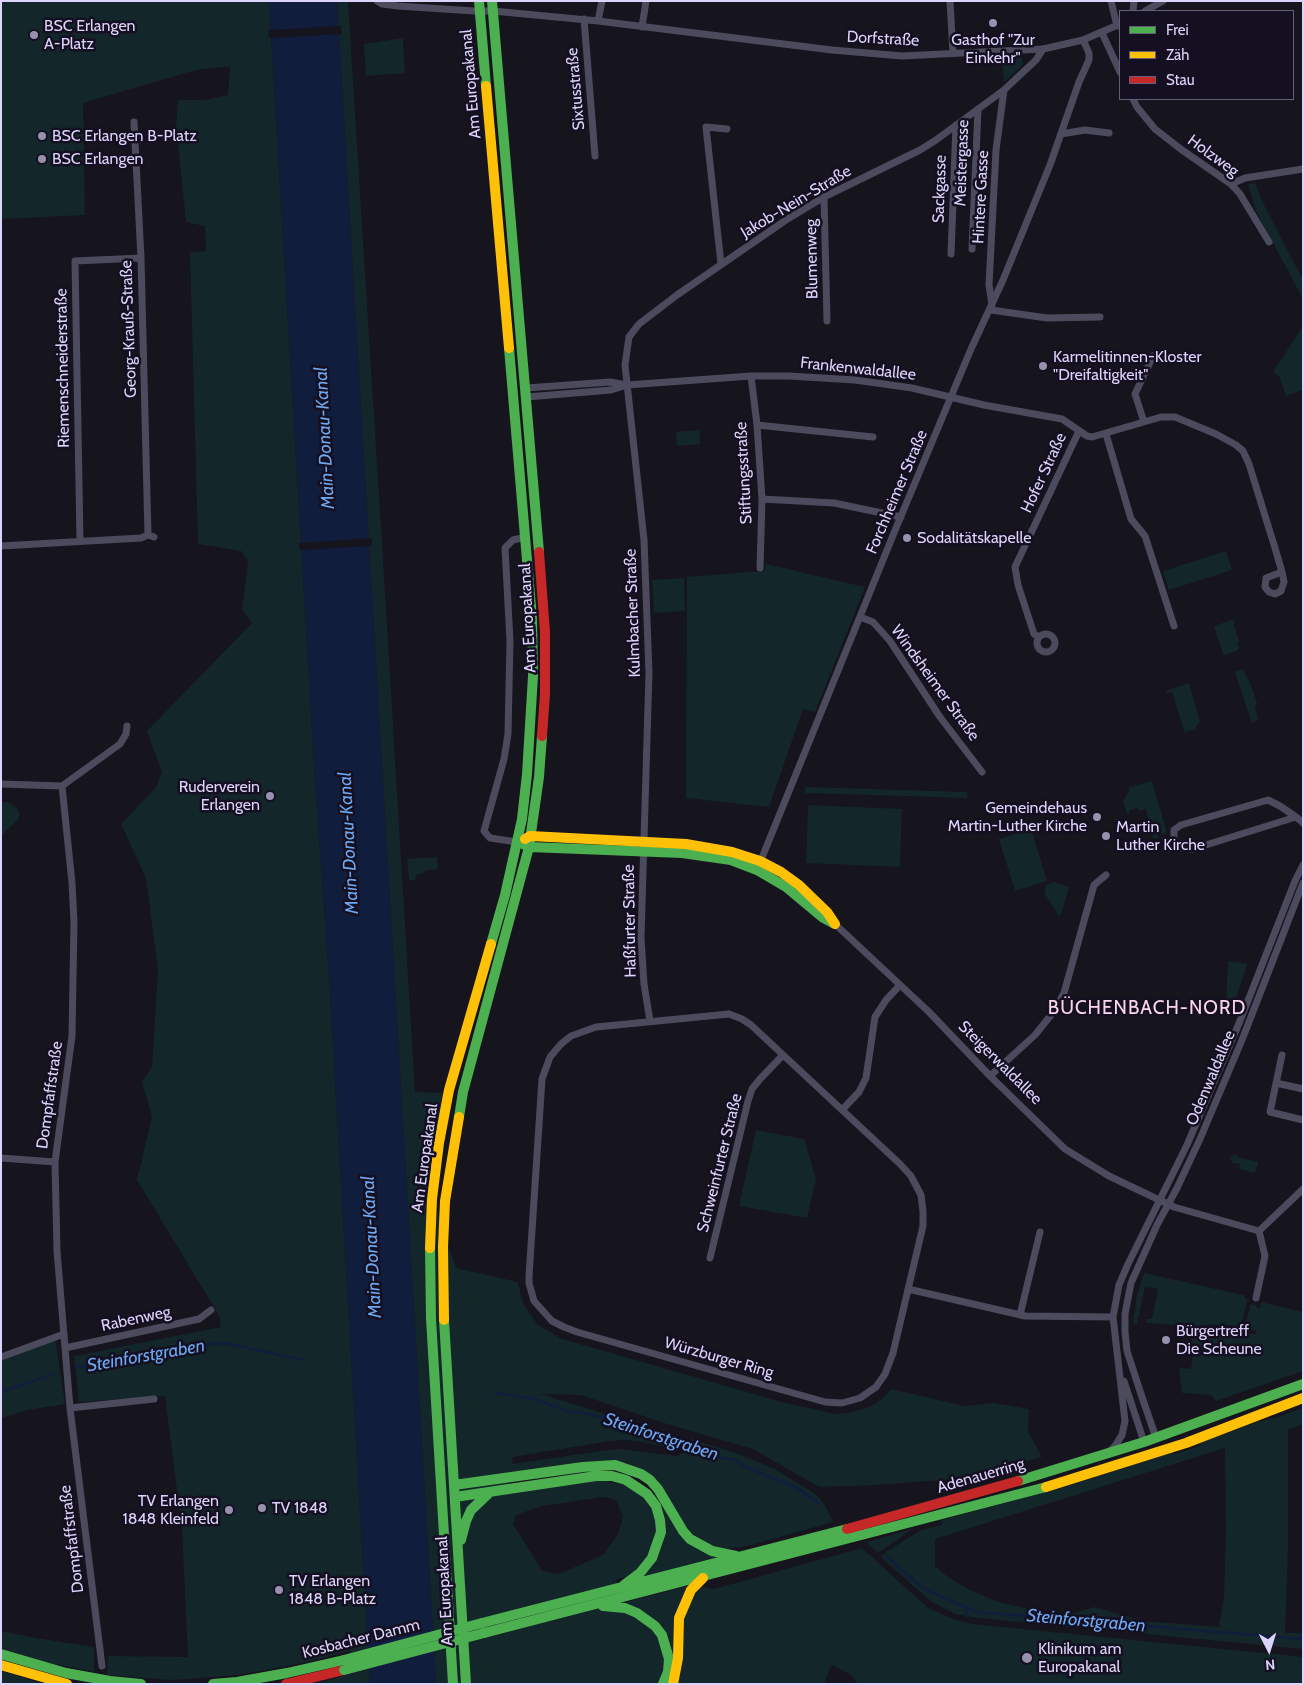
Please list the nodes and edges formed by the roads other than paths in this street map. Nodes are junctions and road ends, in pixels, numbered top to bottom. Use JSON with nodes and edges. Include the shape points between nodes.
{"nodes":[{"id":1,"x":376,"y":1,"type":"edge"},
{"id":2,"x":602,"y":1,"type":"edge"},
{"id":3,"x":646,"y":1,"type":"edge"},
{"id":4,"x":950,"y":1,"type":"edge"},
{"id":5,"x":1111,"y":1,"type":"edge"},
{"id":6,"x":1163,"y":1,"type":"edge"},
{"id":7,"x":480,"y":6,"type":"edge"},
{"id":8,"x":492,"y":6,"type":"edge"},
{"id":9,"x":1147,"y":10,"type":"edge"},
{"id":10,"x":584,"y":19,"type":"junction"},
{"id":11,"x":598,"y":21,"type":"junction"},
{"id":12,"x":1119,"y":25,"type":"edge"},
{"id":13,"x":642,"y":27,"type":"junction"},
{"id":14,"x":1102,"y":33,"type":"junction"},
{"id":15,"x":1083,"y":40,"type":"junction"},
{"id":16,"x":1042,"y":49,"type":"junction"},
{"id":17,"x":952,"y":53,"type":"junction"},
{"id":18,"x":1119,"y":70,"type":"edge"},
{"id":19,"x":1004,"y":90,"type":"junction"},
{"id":20,"x":1134,"y":100,"type":"edge"},
{"id":21,"x":978,"y":109,"type":"junction"},
{"id":22,"x":134,"y":122,"type":"dead end"},
{"id":23,"x":956,"y":125,"type":"junction"},
{"id":24,"x":727,"y":129,"type":"dead end"},
{"id":25,"x":1109,"y":133,"type":"dead end"},
{"id":26,"x":1061,"y":134,"type":"junction"},
{"id":27,"x":595,"y":156,"type":"dead end"},
{"id":28,"x":1303,"y":169,"type":"edge"},
{"id":29,"x":1231,"y":184,"type":"junction"},
{"id":30,"x":824,"y":197,"type":"junction"},
{"id":31,"x":1269,"y":242,"type":"dead end"},
{"id":32,"x":972,"y":249,"type":"dead end"},
{"id":33,"x":951,"y":254,"type":"dead end"},
{"id":34,"x":141,"y":258,"type":"junction"},
{"id":35,"x":722,"y":264,"type":"junction"},
{"id":36,"x":992,"y":308,"type":"junction"},
{"id":37,"x":1100,"y":317,"type":"dead end"},
{"id":38,"x":827,"y":320,"type":"dead end"},
{"id":39,"x":1153,"y":356,"type":"dead end"},
{"id":40,"x":751,"y":376,"type":"junction"},
{"id":41,"x":627,"y":385,"type":"junction"},
{"id":42,"x":527,"y":392,"type":"junction"},
{"id":43,"x":514,"y":393,"type":"junction"},
{"id":44,"x":951,"y":397,"type":"junction"},
{"id":45,"x":1144,"y":422,"type":"junction"},
{"id":46,"x":757,"y":425,"type":"junction"},
{"id":47,"x":1079,"y":431,"type":"junction"},
{"id":48,"x":1106,"y":434,"type":"junction"},
{"id":49,"x":873,"y":437,"type":"dead end"},
{"id":50,"x":762,"y":499,"type":"junction"},
{"id":51,"x":901,"y":517,"type":"junction"},
{"id":52,"x":526,"y":537,"type":"junction"},
{"id":53,"x":80,"y":540,"type":"junction"},
{"id":54,"x":1,"y":546,"type":"edge"},
{"id":55,"x":760,"y":568,"type":"dead end"},
{"id":56,"x":1282,"y":572,"type":"dead end"},
{"id":57,"x":860,"y":616,"type":"junction"},
{"id":58,"x":1174,"y":626,"type":"dead end"},
{"id":59,"x":1039,"y":638,"type":"dead end"},
{"id":60,"x":127,"y":726,"type":"dead end"},
{"id":61,"x":982,"y":772,"type":"dead end"},
{"id":62,"x":1,"y":784,"type":"edge"},
{"id":63,"x":62,"y":786,"type":"junction"},
{"id":64,"x":1296,"y":817,"type":"junction"},
{"id":65,"x":1303,"y":823,"type":"edge"},
{"id":66,"x":517,"y":842,"type":"junction"},
{"id":67,"x":529,"y":842,"type":"junction"},
{"id":68,"x":644,"y":846,"type":"junction"},
{"id":69,"x":758,"y":865,"type":"junction"},
{"id":70,"x":1303,"y":865,"type":"edge"},
{"id":71,"x":1106,"y":875,"type":"dead end"},
{"id":72,"x":1303,"y":883,"type":"edge"},
{"id":73,"x":1288,"y":901,"type":"junction"},
{"id":74,"x":1299,"y":905,"type":"edge"},
{"id":75,"x":835,"y":924,"type":"joint"},
{"id":76,"x":900,"y":985,"type":"junction"},
{"id":77,"x":650,"y":1020,"type":"junction"},
{"id":78,"x":783,"y":1055,"type":"junction"},
{"id":79,"x":1282,"y":1055,"type":"dead end"},
{"id":80,"x":990,"y":1076,"type":"junction"},
{"id":81,"x":1276,"y":1083,"type":"junction"},
{"id":82,"x":1303,"y":1089,"type":"edge"},
{"id":83,"x":842,"y":1110,"type":"junction"},
{"id":84,"x":1303,"y":1120,"type":"edge"},
{"id":85,"x":1,"y":1158,"type":"edge"},
{"id":86,"x":55,"y":1162,"type":"junction"},
{"id":87,"x":1303,"y":1189,"type":"edge"},
{"id":88,"x":1160,"y":1201,"type":"junction"},
{"id":89,"x":1168,"y":1205,"type":"junction"},
{"id":90,"x":1259,"y":1231,"type":"junction"},
{"id":91,"x":1040,"y":1232,"type":"dead end"},
{"id":92,"x":710,"y":1258,"type":"dead end"},
{"id":93,"x":908,"y":1289,"type":"junction"},
{"id":94,"x":1256,"y":1298,"type":"dead end"},
{"id":95,"x":211,"y":1310,"type":"dead end"},
{"id":96,"x":1020,"y":1315,"type":"junction"},
{"id":97,"x":1113,"y":1317,"type":"junction"},
{"id":98,"x":64,"y":1334,"type":"junction"},
{"id":99,"x":65,"y":1348,"type":"junction"},
{"id":100,"x":1,"y":1357,"type":"edge"},
{"id":101,"x":1119,"y":1367,"type":"junction"},
{"id":102,"x":1303,"y":1384,"type":"edge"},
{"id":103,"x":1303,"y":1398,"type":"edge"},
{"id":104,"x":154,"y":1399,"type":"dead end"},
{"id":105,"x":70,"y":1408,"type":"junction"},
{"id":106,"x":1156,"y":1438,"type":"junction"},
{"id":107,"x":1144,"y":1442,"type":"junction"},
{"id":108,"x":1107,"y":1454,"type":"junction"},
{"id":109,"x":1155,"y":1454,"type":"junction"},
{"id":110,"x":449,"y":1492,"type":"junction"},
{"id":111,"x":488,"y":1493,"type":"junction"},
{"id":112,"x":458,"y":1549,"type":"junction"},
{"id":113,"x":742,"y":1556,"type":"junction"},
{"id":114,"x":704,"y":1577,"type":"junction"},
{"id":115,"x":662,"y":1583,"type":"junction"},
{"id":116,"x":615,"y":1590,"type":"junction"},
{"id":117,"x":595,"y":1605,"type":"junction"},
{"id":118,"x":483,"y":1628,"type":"junction"},
{"id":119,"x":1,"y":1654,"type":"edge"},
{"id":120,"x":344,"y":1664,"type":"junction"},
{"id":121,"x":1,"y":1665,"type":"edge"},
{"id":122,"x":102,"y":1666,"type":"dead end"},
{"id":123,"x":67,"y":1684,"type":"edge"},
{"id":124,"x":141,"y":1684,"type":"edge"},
{"id":125,"x":213,"y":1684,"type":"edge"},
{"id":126,"x":286,"y":1684,"type":"edge"},
{"id":127,"x":453,"y":1684,"type":"edge"},
{"id":128,"x":466,"y":1684,"type":"edge"},
{"id":129,"x":664,"y":1684,"type":"edge"},
{"id":130,"x":673,"y":1684,"type":"edge"}],
"edges":[{"from":1,"to":7,"type":"street","via":[[398,6]]},
{"from":2,"to":11,"type":"street"},
{"from":3,"to":13,"type":"street"},
{"from":4,"to":17,"type":"street"},
{"from":5,"to":12,"type":"street"},
{"from":6,"to":9,"type":"street"},
{"from":7,"to":8,"type":"street","name":"Am Europakanal"},
{"from":7,"to":43,"type":"main road","name":"Am Europakanal"},
{"from":8,"to":10,"type":"street","name":"Dorfstraße"},
{"from":8,"to":42,"type":"main road","name":"Am Europakanal"},
{"from":10,"to":11,"type":"street","name":"Dorfstraße"},
{"from":10,"to":27,"type":"street","name":"Sixtusstraße"},
{"from":11,"to":13,"type":"street","name":"Dorfstraße"},
{"from":12,"to":14,"type":"street","name":"Dorfstraße"},
{"from":13,"to":17,"type":"street","name":"Dorfstraße","via":[[863,53],[902,56]]},
{"from":14,"to":15,"type":"street","name":"Dorfstraße"},
{"from":14,"to":18,"type":"street"},
{"from":15,"to":16,"type":"street","name":"Dorfstraße"},
{"from":15,"to":26,"type":"street","name":"Forchheimer Straße","via":[[1090,60]]},
{"from":16,"to":17,"type":"street","name":"Dorfstraße"},
{"from":16,"to":19,"type":"street","name":"Jakob-Nein-Straße","via":[[1036,60]]},
{"from":19,"to":21,"type":"street","name":"Jakob-Nein-Straße"},
{"from":19,"to":36,"type":"street","name":"Hintere Gasse","via":[[996,150],[989,285]]},
{"from":20,"to":29,"type":"street","name":"Holzweg","via":[[1155,129]]},
{"from":21,"to":23,"type":"street","name":"Jakob-Nein-Straße"},
{"from":21,"to":32,"type":"street","name":"Meistergasse"},
{"from":22,"to":34,"type":"street","name":"Georg-Krauß-Straße"},
{"from":23,"to":30,"type":"street","name":"Jakob-Nein-Straße","via":[[920,150]]},
{"from":23,"to":33,"type":"street","name":"Sackgasse"},
{"from":24,"to":35,"type":"street","via":[[706,127]]},
{"from":25,"to":26,"type":"street","via":[[1085,130]]},
{"from":26,"to":36,"type":"street","name":"Forchheimer Straße"},
{"from":28,"to":29,"type":"street","via":[[1246,178]]},
{"from":29,"to":31,"type":"street","name":"Holzweg"},
{"from":30,"to":35,"type":"street","name":"Jakob-Nein-Straße"},
{"from":30,"to":38,"type":"street","name":"Blumenweg"},
{"from":34,"to":53,"type":"street","name":"Riemenschneiderstraße","via":[[75,261]]},
{"from":34,"to":53,"type":"street","name":"Georg-Krauß-Straße","via":[[151,536]]},
{"from":35,"to":41,"type":"street","name":"Jakob-Nein-Straße","via":[[633,330],[626,348]]},
{"from":36,"to":37,"type":"street","via":[[1047,318]]},
{"from":36,"to":44,"type":"street","name":"Forchheimer Straße"},
{"from":39,"to":45,"type":"street","via":[[1135,394]]},
{"from":40,"to":41,"type":"street","name":"Frankenwaldallee"},
{"from":40,"to":44,"type":"street","name":"Frankenwaldallee","via":[[884,383]]},
{"from":40,"to":46,"type":"street","name":"Stiftungsstraße"},
{"from":41,"to":42,"type":"street","name":"Frankenwaldallee","via":[[610,382]]},
{"from":41,"to":68,"type":"street","name":"Kulmbacher Straße","via":[[646,576],[649,673]]},
{"from":42,"to":43,"type":"main road"},
{"from":42,"to":67,"type":"main road","name":"Am Europakanal","via":[[544,600],[546,669],[542,752]]},
{"from":43,"to":52,"type":"main road","name":"Am Europakanal"},
{"from":44,"to":47,"type":"street","name":"Frankenwaldallee","via":[[1062,419]]},
{"from":44,"to":51,"type":"street","name":"Forchheimer Straße"},
{"from":45,"to":48,"type":"street"},
{"from":45,"to":56,"type":"street","via":[[1168,416],[1183,419],[1243,451]]},
{"from":46,"to":49,"type":"street"},
{"from":46,"to":50,"type":"street","name":"Stiftungsstraße"},
{"from":47,"to":48,"type":"street","via":[[1092,437]]},
{"from":47,"to":59,"type":"street","name":"Hofer Straße","via":[[1016,567],[1030,624]]},
{"from":48,"to":58,"type":"street","via":[[1131,519],[1145,536]]},
{"from":50,"to":51,"type":"street","via":[[834,504]]},
{"from":50,"to":55,"type":"street","name":"Stiftungsstraße"},
{"from":51,"to":57,"type":"street","name":"Forchheimer Straße"},
{"from":52,"to":66,"type":"main road","name":"Am Europakanal","via":[[533,676],[527,774]]},
{"from":52,"to":66,"type":"street","name":"Am Europakanal","via":[[513,540],[505,548],[510,641],[508,734],[484,831],[490,838]]},
{"from":53,"to":54,"type":"street","name":"Georg-Krauß-Straße"},
{"from":57,"to":61,"type":"street","name":"Windsheimer Straße","via":[[873,622],[890,641],[940,718]]},
{"from":57,"to":69,"type":"street","name":"Forchheimer Straße"},
{"from":60,"to":63,"type":"street","via":[[120,744]]},
{"from":62,"to":63,"type":"street"},
{"from":63,"to":86,"type":"street","name":"Dompfaffstraße","via":[[73,889],[74,935],[72,1036]]},
{"from":64,"to":64,"type":"street","via":[[1268,800],[1181,825],[1174,830],[1174,840],[1180,848],[1193,849]]},
{"from":64,"to":65,"type":"street"},
{"from":66,"to":67,"type":"main road","name":"Am Europakanal"},
{"from":66,"to":110,"type":"main road","name":"Am Europakanal","via":[[449,1090],[432,1199],[431,1319]]},
{"from":67,"to":68,"type":"main road","name":"Steigerwaldallee"},
{"from":67,"to":110,"type":"main road","name":"Am Europakanal","via":[[463,1092],[445,1201],[444,1320]]},
{"from":68,"to":69,"type":"main road","name":"Steigerwaldallee","via":[[708,847],[732,852]]},
{"from":68,"to":77,"type":"street","name":"Haßfurter Straße","via":[[641,938]]},
{"from":69,"to":75,"type":"main road","name":"Steigerwaldallee","via":[[781,872],[799,885]]},
{"from":70,"to":73,"type":"street","name":"Odenwaldallee"},
{"from":71,"to":80,"type":"street","via":[[1094,885],[1064,993],[1055,1010],[1035,1035]]},
{"from":72,"to":74,"type":"street","name":"Odenwaldallee"},
{"from":73,"to":74,"type":"street"},
{"from":73,"to":88,"type":"street","name":"Odenwaldallee","via":[[1240,1021]]},
{"from":74,"to":89,"type":"street","name":"Odenwaldallee","via":[[1200,1139]]},
{"from":75,"to":76,"type":"street","name":"Steigerwaldallee"},
{"from":76,"to":80,"type":"street","name":"Steigerwaldallee"},
{"from":76,"to":83,"type":"street","via":[[874,1017],[866,1078],[859,1092]]},
{"from":77,"to":78,"type":"street","name":"Würzburger Ring","via":[[729,1014],[751,1025]]},
{"from":77,"to":93,"type":"street","name":"Würzburger Ring","via":[[583,1030],[561,1044],[544,1068],[529,1283],[534,1301],[543,1312],[552,1321],[577,1332],[825,1402],[842,1403],[860,1398],[876,1388],[885,1374]]},
{"from":78,"to":83,"type":"street","name":"Würzburger Ring"},
{"from":78,"to":92,"type":"street","name":"Schweinfurter Straße","via":[[752,1089]]},
{"from":79,"to":81,"type":"street"},
{"from":80,"to":88,"type":"street","name":"Steigerwaldallee","via":[[1065,1148],[1109,1176]]},
{"from":81,"to":82,"type":"street"},
{"from":81,"to":84,"type":"street","via":[[1270,1112]]},
{"from":83,"to":93,"type":"street","name":"Würzburger Ring","via":[[911,1176],[920,1195],[923,1226]]},
{"from":85,"to":86,"type":"street"},
{"from":86,"to":98,"type":"street","name":"Dompfaffstraße","via":[[57,1251]]},
{"from":87,"to":90,"type":"street"},
{"from":88,"to":89,"type":"street"},
{"from":88,"to":97,"type":"street","name":"Odenwaldallee","via":[[1119,1285]]},
{"from":89,"to":90,"type":"street"},
{"from":89,"to":106,"type":"street","name":"Odenwaldallee","via":[[1136,1269],[1125,1314],[1127,1351]]},
{"from":90,"to":94,"type":"street","via":[[1265,1256]]},
{"from":91,"to":96,"type":"street"},
{"from":93,"to":96,"type":"street"},
{"from":95,"to":99,"type":"street","name":"Rabenweg","via":[[199,1319]]},
{"from":96,"to":97,"type":"street"},
{"from":97,"to":101,"type":"street","name":"Odenwaldallee"},
{"from":98,"to":99,"type":"street","name":"Dompfaffstraße"},
{"from":98,"to":100,"type":"street"},
{"from":99,"to":105,"type":"street","name":"Dompfaffstraße"},
{"from":101,"to":107,"type":"street","name":"Odenwaldallee"},
{"from":101,"to":108,"type":"street","name":"Odenwaldallee","via":[[1125,1420],[1122,1435]]},
{"from":102,"to":106,"type":"main road","name":"Adenauerring"},
{"from":103,"to":109,"type":"main road","name":"Adenauerring"},
{"from":104,"to":105,"type":"street"},
{"from":105,"to":122,"type":"street","name":"Dompfaffstraße"},
{"from":106,"to":107,"type":"main road","name":"Adenauerring"},
{"from":106,"to":109,"type":"main road"},
{"from":107,"to":108,"type":"main road","name":"Adenauerring"},
{"from":107,"to":109,"type":"main road"},
{"from":108,"to":113,"type":"main road","name":"Adenauerring"},
{"from":109,"to":114,"type":"main road","name":"Adenauerring","via":[[1012,1497]]},
{"from":110,"to":111,"type":"main road"},
{"from":110,"to":112,"type":"main road","name":"Am Europakanal"},
{"from":110,"to":113,"type":"main road","via":[[591,1466],[615,1465],[650,1480],[690,1539],[712,1552]]},
{"from":110,"to":127,"type":"main road","name":"Am Europakanal"},
{"from":111,"to":112,"type":"main road","via":[[471,1510]]},
{"from":111,"to":116,"type":"main road","via":[[596,1476],[612,1476],[637,1486],[656,1506],[661,1532],[648,1564]]},
{"from":112,"to":128,"type":"main road","name":"Am Europakanal"},
{"from":113,"to":115,"type":"main road","name":"Adenauerring"},
{"from":114,"to":115,"type":"main road","name":"Adenauerring"},
{"from":114,"to":130,"type":"main road","via":[[691,1590],[679,1618],[678,1658]]},
{"from":115,"to":116,"type":"main road","name":"Kosbacher Damm"},
{"from":115,"to":117,"type":"main road","name":"Kosbacher Damm"},
{"from":116,"to":118,"type":"main road","name":"Kosbacher Damm"},
{"from":117,"to":118,"type":"main road","name":"Kosbacher Damm"},
{"from":117,"to":129,"type":"main road","via":[[625,1608],[655,1626],[666,1646],[668,1672]]},
{"from":118,"to":120,"type":"main road","name":"Kosbacher Damm","bridge":true},
{"from":119,"to":124,"type":"main road","via":[[66,1673]]},
{"from":120,"to":125,"type":"main road","name":"Kosbacher Damm"},
{"from":120,"to":126,"type":"main road","name":"Kosbacher Damm"},
{"from":121,"to":123,"type":"main road"}]}
